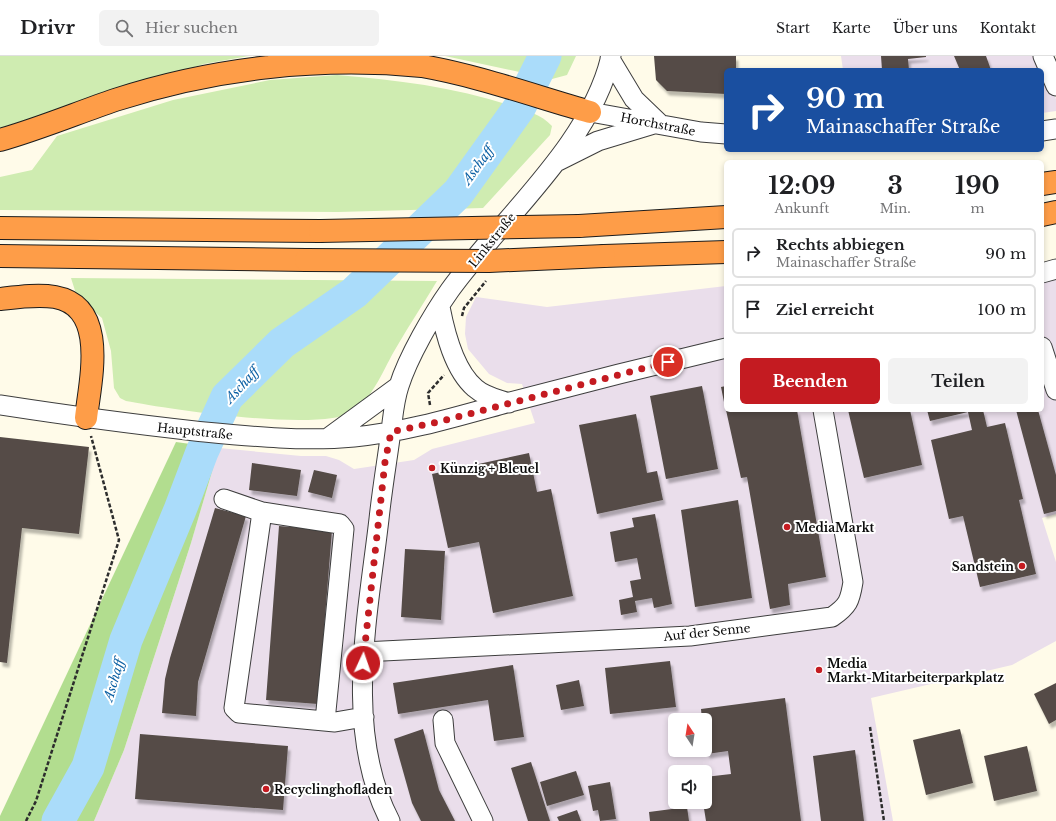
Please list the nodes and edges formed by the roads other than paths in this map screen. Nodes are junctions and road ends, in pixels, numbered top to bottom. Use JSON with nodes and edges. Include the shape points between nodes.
{"nodes":[{"id":1,"x":1043,"y":56,"type":"edge"},
{"id":2,"x":611,"y":58,"type":"edge"},
{"id":3,"x":1056,"y":86,"type":"edge"},
{"id":4,"x":590,"y":112,"type":"junction"},
{"id":5,"x":659,"y":123,"type":"junction"},
{"id":6,"x":1056,"y":129,"type":"edge"},
{"id":7,"x":1044,"y":131,"type":"edge"},
{"id":8,"x":724,"y":134,"type":"edge"},
{"id":9,"x":0,"y":140,"type":"edge"},
{"id":10,"x":555,"y":162,"type":"junction"},
{"id":11,"x":1056,"y":182,"type":"edge"},
{"id":12,"x":1044,"y":184,"type":"edge"},
{"id":13,"x":1056,"y":212,"type":"edge"},
{"id":14,"x":1044,"y":215,"type":"edge"},
{"id":15,"x":724,"y":216,"type":"edge"},
{"id":16,"x":0,"y":228,"type":"edge"},
{"id":17,"x":724,"y":252,"type":"edge"},
{"id":18,"x":0,"y":256,"type":"edge"},
{"id":19,"x":1056,"y":269,"type":"edge"},
{"id":20,"x":1044,"y":272,"type":"edge"},
{"id":21,"x":0,"y":299,"type":"edge"},
{"id":22,"x":440,"y":307,"type":"junction"},
{"id":23,"x":724,"y":348,"type":"edge"},
{"id":24,"x":1044,"y":353,"type":"edge"},
{"id":25,"x":399,"y":386,"type":"junction"},
{"id":26,"x":1056,"y":390,"type":"edge"},
{"id":27,"x":509,"y":402,"type":"junction"},
{"id":28,"x":0,"y":405,"type":"edge"},
{"id":29,"x":823,"y":412,"type":"edge"},
{"id":30,"x":86,"y":418,"type":"junction"},
{"id":31,"x":391,"y":432,"type":"junction"},
{"id":32,"x":328,"y":438,"type":"junction"},
{"id":33,"x":224,"y":499,"type":"dead end"},
{"id":34,"x":262,"y":512,"type":"junction"},
{"id":35,"x":363,"y":652,"type":"junction"},
{"id":36,"x":364,"y":717,"type":"junction"},
{"id":37,"x":442,"y":720,"type":"dead end"},
{"id":38,"x":325,"y":721,"type":"junction"},
{"id":39,"x":390,"y":821,"type":"edge"},
{"id":40,"x":483,"y":821,"type":"edge"}],
"edges":[{"from":1,"to":3,"type":"street"},
{"from":2,"to":4,"type":"street","name":"Linkstraße"},
{"from":2,"to":5,"type":"street","via":[[634,99]]},
{"from":4,"to":5,"type":"street","name":"Horchstraße"},
{"from":4,"to":9,"type":"highway","via":[[482,80],[422,66],[377,60],[337,59],[297,61],[189,78]]},
{"from":4,"to":10,"type":"street","name":"Linkstraße"},
{"from":5,"to":8,"type":"street","name":"Horchstraße"},
{"from":5,"to":10,"type":"street","via":[[598,141]]},
{"from":6,"to":7,"type":"street"},
{"from":10,"to":22,"type":"street","name":"Linkstraße","via":[[450,290]]},
{"from":11,"to":12,"type":"highway"},
{"from":13,"to":14,"type":"highway"},
{"from":15,"to":16,"type":"highway","bridge":true,"via":[[579,226],[320,231]]},
{"from":17,"to":18,"type":"highway","bridge":true,"via":[[489,261]]},
{"from":19,"to":20,"type":"street"},
{"from":21,"to":30,"type":"highway","via":[[56,297],[70,303],[81,313],[89,325],[93,340]]},
{"from":22,"to":25,"type":"street","name":"Linkstraße","via":[[413,354]]},
{"from":22,"to":27,"type":"street","via":[[451,349],[466,379],[475,389],[488,396]]},
{"from":23,"to":27,"type":"street","name":"Hauptstraße"},
{"from":24,"to":26,"type":"street"},
{"from":25,"to":31,"type":"street","name":"Linkstraße"},
{"from":25,"to":32,"type":"street"},
{"from":27,"to":31,"type":"street","name":"Hauptstraße"},
{"from":28,"to":30,"type":"street","name":"Hauptstraße"},
{"from":29,"to":35,"type":"street","name":"Auf der Senne","via":[[853,582],[851,599],[832,617],[690,636]]},
{"from":30,"to":32,"type":"street","name":"Hauptstraße","via":[[242,436]]},
{"from":31,"to":32,"type":"street","name":"Hauptstraße"},
{"from":31,"to":35,"type":"street","name":"Linkstraße","via":[[385,462]]},
{"from":33,"to":34,"type":"street"},
{"from":34,"to":38,"type":"street","via":[[340,524],[344,528]]},
{"from":34,"to":38,"type":"street","via":[[234,708],[239,712]]},
{"from":35,"to":36,"type":"street","name":"Linkstraße"},
{"from":36,"to":38,"type":"street"},
{"from":36,"to":39,"type":"street","name":"Linkstraße","via":[[368,752],[376,784]]},
{"from":37,"to":40,"type":"street","via":[[445,743]]}]}
